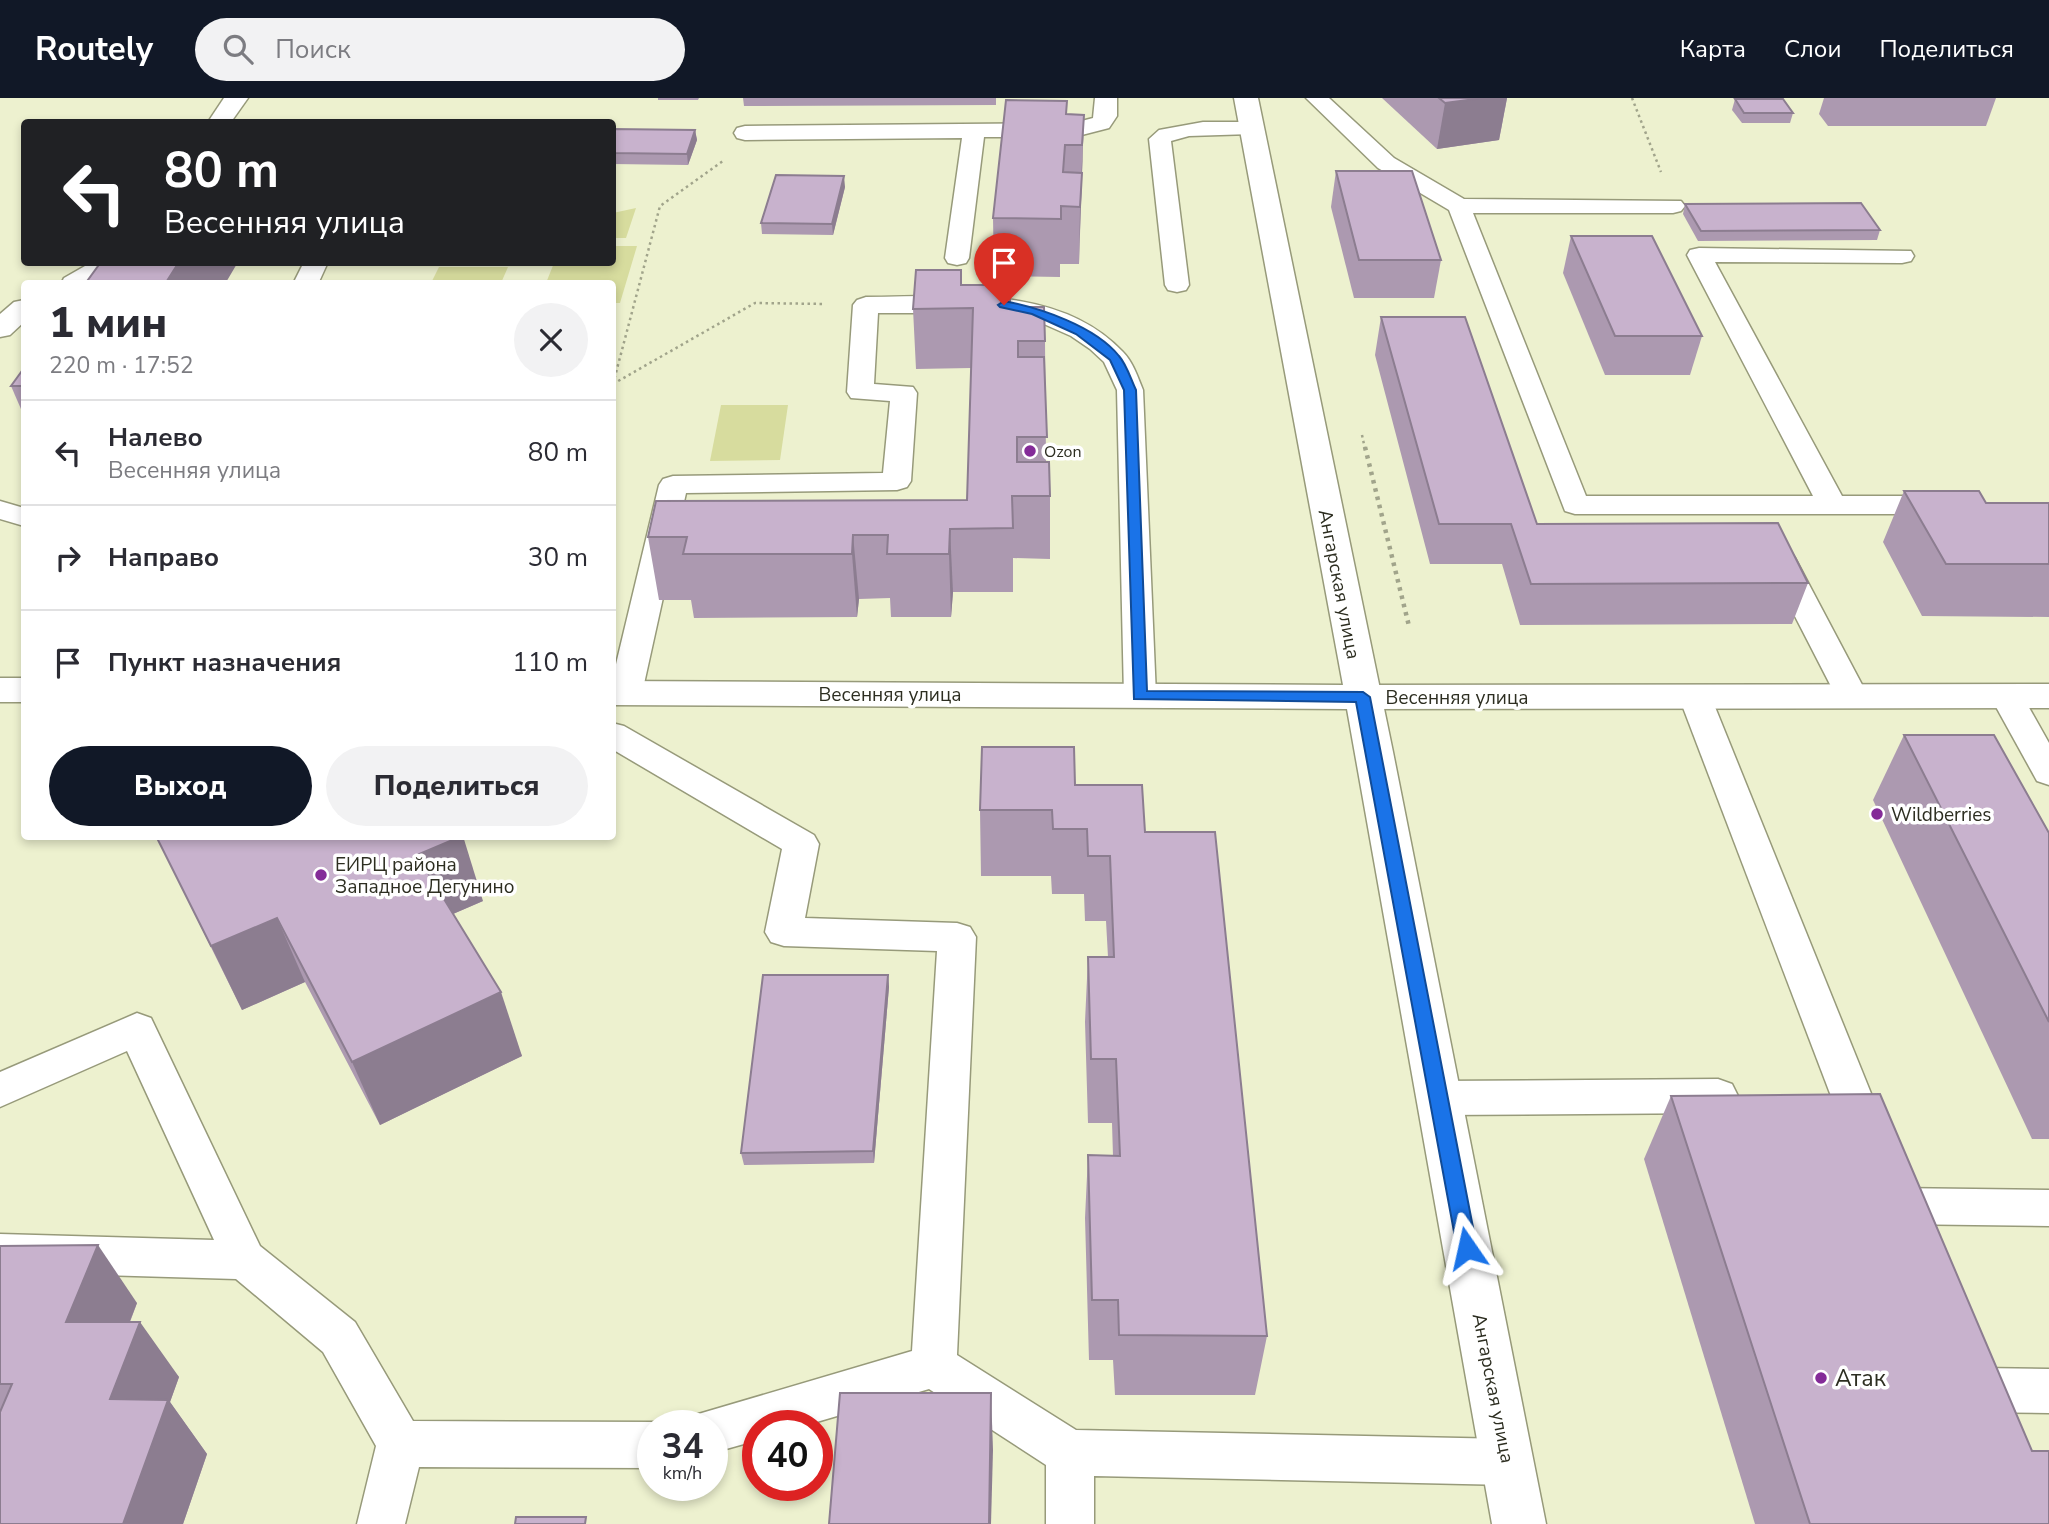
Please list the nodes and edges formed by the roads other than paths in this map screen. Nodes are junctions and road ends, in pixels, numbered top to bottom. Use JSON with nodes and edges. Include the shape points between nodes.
{"nodes":[{"id":1,"x":236,"y":98,"type":"edge"},
{"id":2,"x":1105,"y":98,"type":"edge"},
{"id":3,"x":1246,"y":98,"type":"edge"},
{"id":4,"x":1317,"y":98,"type":"edge"},
{"id":5,"x":221,"y":119,"type":"edge"},
{"id":6,"x":1252,"y":128,"type":"junction"},
{"id":7,"x":974,"y":131,"type":"junction"},
{"id":8,"x":746,"y":133,"type":"dead end"},
{"id":9,"x":1459,"y":206,"type":"junction"},
{"id":10,"x":1673,"y":206,"type":"road end"},
{"id":11,"x":1902,"y":256,"type":"dead end"},
{"id":12,"x":957,"y":258,"type":"dead end"},
{"id":13,"x":105,"y":266,"type":"edge"},
{"id":14,"x":81,"y":280,"type":"edge"},
{"id":15,"x":1177,"y":285,"type":"dead end"},
{"id":16,"x":21,"y":311,"type":"edge"},
{"id":17,"x":0,"y":329,"type":"edge"},
{"id":18,"x":1752,"y":505,"type":"junction"},
{"id":19,"x":1832,"y":505,"type":"junction"},
{"id":20,"x":1968,"y":505,"type":"edge"},
{"id":21,"x":0,"y":510,"type":"edge"},
{"id":22,"x":21,"y":516,"type":"edge"},
{"id":23,"x":0,"y":690,"type":"edge"},
{"id":24,"x":21,"y":690,"type":"edge"},
{"id":25,"x":619,"y":693,"type":"edge"},
{"id":26,"x":1140,"y":696,"type":"junction"},
{"id":27,"x":1852,"y":696,"type":"junction"},
{"id":28,"x":2006,"y":696,"type":"junction"},
{"id":29,"x":2049,"y":696,"type":"edge"},
{"id":30,"x":1363,"y":697,"type":"junction"},
{"id":31,"x":1695,"y":697,"type":"junction"},
{"id":32,"x":616,"y":736,"type":"edge"},
{"id":33,"x":2049,"y":773,"type":"edge"},
{"id":34,"x":0,"y":1090,"type":"edge"},
{"id":35,"x":1851,"y":1095,"type":"junction"},
{"id":36,"x":1755,"y":1096,"type":"edge"},
{"id":37,"x":1810,"y":1096,"type":"edge"},
{"id":38,"x":1439,"y":1098,"type":"junction"},
{"id":39,"x":2049,"y":1208,"type":"edge"},
{"id":40,"x":0,"y":1253,"type":"edge"},
{"id":41,"x":245,"y":1260,"type":"junction"},
{"id":42,"x":1952,"y":1354,"type":"edge"},
{"id":43,"x":934,"y":1366,"type":"junction"},
{"id":44,"x":2049,"y":1391,"type":"edge"},
{"id":45,"x":728,"y":1426,"type":"edge"},
{"id":46,"x":400,"y":1444,"type":"junction"},
{"id":47,"x":637,"y":1445,"type":"edge"},
{"id":48,"x":1070,"y":1454,"type":"junction"},
{"id":49,"x":1508,"y":1462,"type":"junction"},
{"id":50,"x":381,"y":1524,"type":"edge"},
{"id":51,"x":1070,"y":1524,"type":"edge"},
{"id":52,"x":1519,"y":1524,"type":"edge"}],
"edges":[{"from":1,"to":5,"type":"street"},
{"from":2,"to":7,"type":"lane","via":[[1106,116],[1090,128]]},
{"from":3,"to":6,"type":"street","name":"Ангарская улица"},
{"from":4,"to":9,"type":"lane","via":[[1386,163]]},
{"from":6,"to":15,"type":"lane","via":[[1178,130],[1160,139]]},
{"from":6,"to":30,"type":"street","name":"Ангарская улица"},
{"from":7,"to":8,"type":"lane"},
{"from":7,"to":12,"type":"lane"},
{"from":9,"to":10,"type":"lane"},
{"from":9,"to":18,"type":"lane","via":[[1575,505]]},
{"from":11,"to":19,"type":"lane","via":[[1699,255]]},
{"from":13,"to":14,"type":"street"},
{"from":16,"to":17,"type":"street"},
{"from":18,"to":19,"type":"lane"},
{"from":18,"to":27,"type":"lane"},
{"from":19,"to":20,"type":"lane"},
{"from":21,"to":22,"type":"lane"},
{"from":23,"to":24,"type":"street"},
{"from":25,"to":26,"type":"street","name":"Весенняя улица"},
{"from":25,"to":26,"type":"lane","via":[[673,485],[897,481],[904,393],[860,393],[866,305],[1004,305],[1035,311],[1080,331],[1115,358],[1130,390]]},
{"from":26,"to":30,"type":"street","name":"Весенняя улица"},
{"from":27,"to":28,"type":"street","name":"Весенняя улица"},
{"from":27,"to":31,"type":"street","name":"Весенняя улица"},
{"from":28,"to":29,"type":"street","name":"Весенняя улица"},
{"from":28,"to":33,"type":"lane"},
{"from":30,"to":31,"type":"street","name":"Весенняя улица"},
{"from":30,"to":38,"type":"street","name":"Ангарская улица"},
{"from":31,"to":35,"type":"lane"},
{"from":32,"to":43,"type":"lane","via":[[801,844],[784,932],[957,937]]},
{"from":34,"to":41,"type":"lane","via":[[137,1029]]},
{"from":35,"to":37,"type":"lane"},
{"from":35,"to":39,"type":"lane","via":[[1901,1225]]},
{"from":36,"to":38,"type":"lane"},
{"from":38,"to":49,"type":"street","name":"Ангарская улица"},
{"from":40,"to":41,"type":"lane"},
{"from":41,"to":46,"type":"lane","via":[[339,1336]]},
{"from":42,"to":44,"type":"lane","via":[[1966,1390]]},
{"from":43,"to":45,"type":"lane"},
{"from":43,"to":48,"type":"lane"},
{"from":46,"to":47,"type":"lane"},
{"from":46,"to":50,"type":"lane"},
{"from":48,"to":49,"type":"lane"},
{"from":48,"to":51,"type":"lane"},
{"from":49,"to":52,"type":"street","name":"Ангарская улица"}]}
